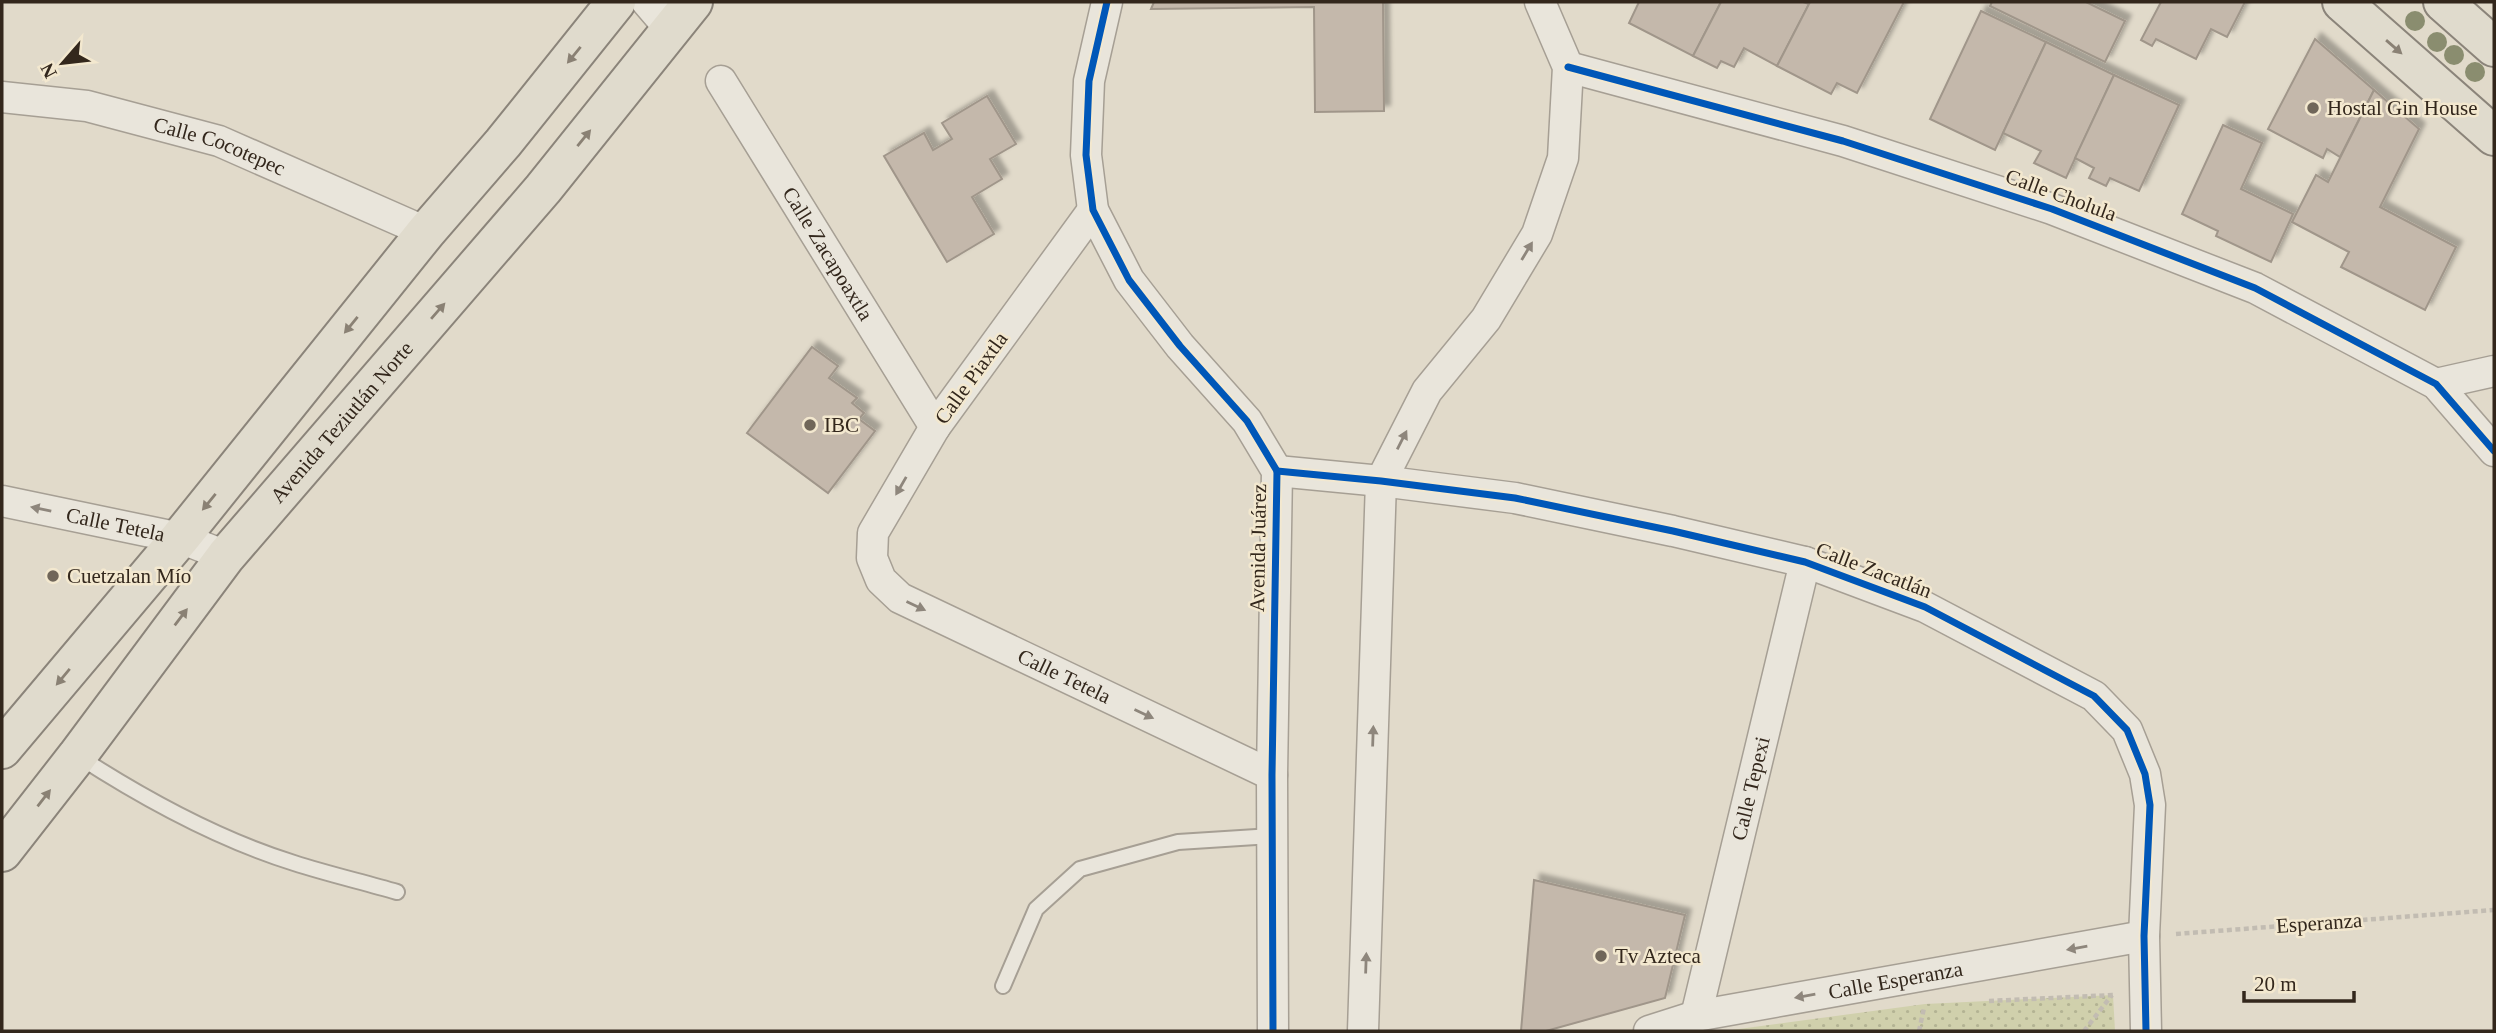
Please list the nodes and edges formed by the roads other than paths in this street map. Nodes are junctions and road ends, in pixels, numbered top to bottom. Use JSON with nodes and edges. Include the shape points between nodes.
{"nodes":[{"id":1,"x":616,"y":2,"type":"edge"},
{"id":2,"x":1107,"y":2,"type":"edge"},
{"id":3,"x":1540,"y":2,"type":"edge"},
{"id":4,"x":2342,"y":2,"type":"edge"},
{"id":5,"x":2443,"y":2,"type":"edge"},
{"id":6,"x":670,"y":11,"type":"edge"},
{"id":7,"x":2494,"y":47,"type":"edge"},
{"id":8,"x":1568,"y":67,"type":"junction"},
{"id":9,"x":721,"y":81,"type":"dead end"},
{"id":10,"x":2,"y":97,"type":"edge"},
{"id":11,"x":2494,"y":136,"type":"edge"},
{"id":12,"x":1093,"y":210,"type":"junction"},
{"id":13,"x":426,"y":232,"type":"junction"},
{"id":14,"x":2494,"y":371,"type":"edge"},
{"id":15,"x":2436,"y":384,"type":"junction"},
{"id":16,"x":936,"y":427,"type":"junction"},
{"id":17,"x":2494,"y":451,"type":"edge"},
{"id":18,"x":1277,"y":471,"type":"junction"},
{"id":19,"x":1381,"y":481,"type":"junction"},
{"id":20,"x":2,"y":501,"type":"edge"},
{"id":21,"x":180,"y":538,"type":"junction"},
{"id":22,"x":226,"y":556,"type":"junction"},
{"id":23,"x":872,"y":558,"type":"joint"},
{"id":24,"x":1805,"y":562,"type":"junction"},
{"id":25,"x":2,"y":749,"type":"edge"},
{"id":26,"x":77,"y":756,"type":"junction"},
{"id":27,"x":1272,"y":775,"type":"junction"},
{"id":28,"x":1272,"y":836,"type":"junction"},
{"id":29,"x":2,"y":852,"type":"edge"},
{"id":30,"x":397,"y":892,"type":"dead end"},
{"id":31,"x":2144,"y":936,"type":"junction"},
{"id":32,"x":1003,"y":986,"type":"dead end"},
{"id":33,"x":1696,"y":1016,"type":"junction"},
{"id":34,"x":1273,"y":1031,"type":"edge"},
{"id":35,"x":1363,"y":1031,"type":"edge"},
{"id":36,"x":1649,"y":1031,"type":"edge"},
{"id":37,"x":2146,"y":1031,"type":"edge"}],
"edges":[{"from":1,"to":13,"type":"main road","one_way":true},
{"from":2,"to":12,"type":"street","name":"Avenida Juárez","via":[[1089,81],[1086,155]]},
{"from":3,"to":8,"type":"street"},
{"from":4,"to":11,"type":"main road","one_way":true},
{"from":5,"to":7,"type":"main road"},
{"from":22,"to":6,"type":"main road","name":"Avenida Teziutlán Norte","one_way":true,"via":[[543,190]]},
{"from":8,"to":15,"type":"street","name":"Calle Cholula","via":[[1843,141],[2052,209],[2255,288]]},
{"from":19,"to":8,"type":"street","one_way":true,"via":[[1427,391],[1486,319],[1537,233],[1563,158]]},
{"from":9,"to":16,"type":"street","name":"Calle Zacapoaxtla"},
{"from":10,"to":13,"type":"street","name":"Calle Cocotepec","via":[[88,106],[219,141]]},
{"from":12,"to":16,"type":"street","name":"Calle Piaxtla"},
{"from":12,"to":18,"type":"street","name":"Avenida Juárez","via":[[1129,280],[1247,421]]},
{"from":13,"to":21,"type":"main road","one_way":true},
{"from":14,"to":15,"type":"street"},
{"from":15,"to":17,"type":"street","name":"Calle Cholula"},
{"from":16,"to":23,"type":"street","name":"Calle Piaxtla","one_way":true,"via":[[873,533]]},
{"from":18,"to":19,"type":"street","name":"Calle Zacatlán"},
{"from":18,"to":27,"type":"street","name":"Avenida Juárez"},
{"from":19,"to":24,"type":"street","name":"Calle Zacatlán","via":[[1515,498]]},
{"from":35,"to":19,"type":"street","one_way":true},
{"from":21,"to":20,"type":"street","name":"Calle Tetela","one_way":true},
{"from":21,"to":22,"type":"street","name":"Calle Tetela"},
{"from":21,"to":25,"type":"main road","one_way":true},
{"from":26,"to":22,"type":"main road","name":"Avenida Teziutlán Norte","one_way":true},
{"from":23,"to":27,"type":"street","name":"Calle Tetela","one_way":true,"via":[[881,580],[900,598]]},
{"from":24,"to":31,"type":"street","name":"Calle Zacatlán","via":[[1925,607],[2094,696],[2127,730],[2145,774],[2150,805]]},
{"from":24,"to":33,"type":"street","name":"Calle Tepexi"},
{"from":29,"to":26,"type":"main road","name":"Avenida Teziutlán Norte","one_way":true},
{"from":26,"to":30,"type":"lane","via":[[127,788],[226,838],[292,863]]},
{"from":27,"to":28,"type":"street","name":"Avenida Juárez"},
{"from":28,"to":32,"type":"lane","via":[[1178,842],[1080,869],[1036,909]]},
{"from":28,"to":34,"type":"street","name":"Avenida Juárez"},
{"from":31,"to":33,"type":"street","name":"Calle Esperanza","one_way":true},
{"from":31,"to":37,"type":"street","name":"Calle Zacatlán"},
{"from":33,"to":36,"type":"street","name":"Calle Esperanza"}]}
